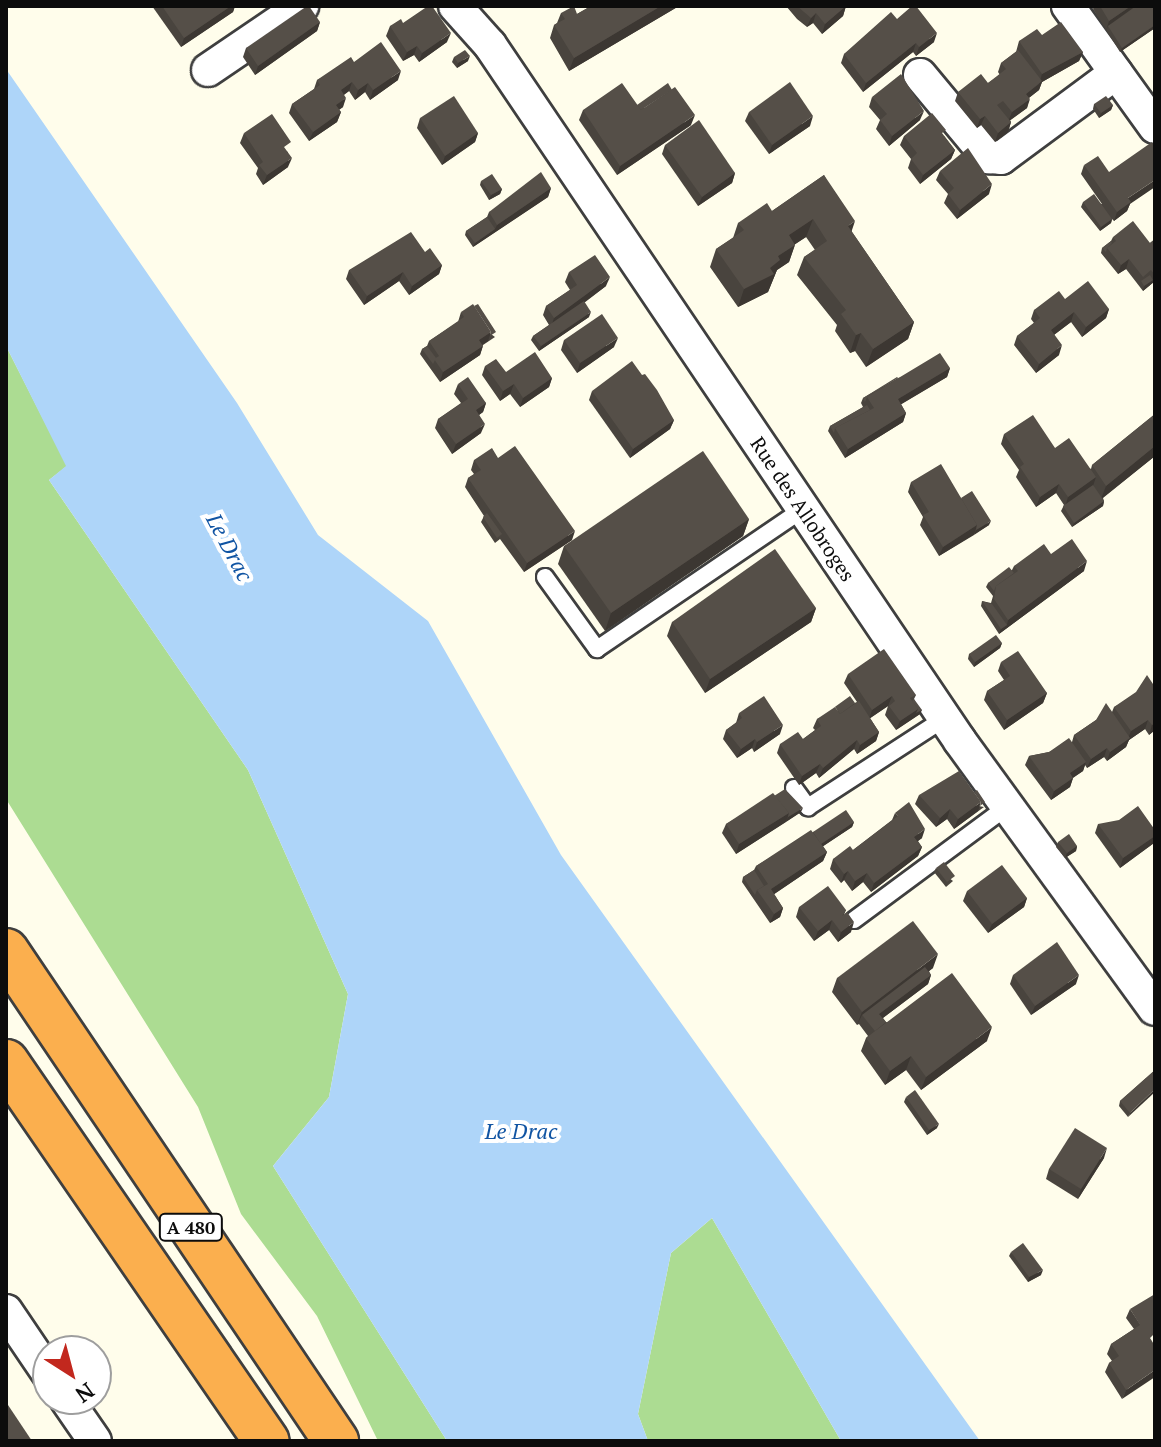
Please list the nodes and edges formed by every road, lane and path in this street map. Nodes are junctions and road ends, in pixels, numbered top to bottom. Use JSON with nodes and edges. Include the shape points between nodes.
{"nodes":[{"id":1,"x":302,"y":6,"type":"edge"},
{"id":2,"x":455,"y":6,"type":"edge"},
{"id":3,"x":1068,"y":6,"type":"edge"},
{"id":4,"x":208,"y":70,"type":"dead end"},
{"id":5,"x":1116,"y":73,"type":"junction"},
{"id":6,"x":920,"y":75,"type":"dead end"},
{"id":7,"x":1155,"y":127,"type":"edge"},
{"id":8,"x":803,"y":509,"type":"junction"},
{"id":9,"x":545,"y":577,"type":"dead end"},
{"id":10,"x":945,"y":718,"type":"junction"},
{"id":11,"x":794,"y":788,"type":"dead end"},
{"id":12,"x":1008,"y":806,"type":"junction"},
{"id":13,"x":854,"y":920,"type":"edge"},
{"id":14,"x":6,"y":951,"type":"edge"},
{"id":15,"x":1155,"y":1009,"type":"edge"},
{"id":16,"x":6,"y":1062,"type":"edge"},
{"id":17,"x":6,"y":1311,"type":"edge"},
{"id":18,"x":32,"y":1349,"type":"edge"},
{"id":19,"x":77,"y":1415,"type":"edge"},
{"id":20,"x":95,"y":1441,"type":"edge"},
{"id":21,"x":266,"y":1441,"type":"edge"},
{"id":22,"x":336,"y":1441,"type":"edge"}],
"edges":[{"from":1,"to":4,"type":"street"},
{"from":2,"to":8,"type":"street","name":"Rue des Allobroges","via":[[490,45]]},
{"from":3,"to":5,"type":"street"},
{"from":5,"to":6,"type":"street","via":[[1001,158],[988,157]]},
{"from":5,"to":7,"type":"street"},
{"from":8,"to":9,"type":"lane","via":[[597,649]]},
{"from":8,"to":10,"type":"street","name":"Rue des Allobroges"},
{"from":10,"to":11,"type":"lane","via":[[808,807]]},
{"from":10,"to":12,"type":"street","name":"Rue des Allobroges"},
{"from":12,"to":13,"type":"lane"},
{"from":12,"to":15,"type":"street","name":"Rue des Allobroges"},
{"from":14,"to":22,"type":"highway","number":"A 480"},
{"from":16,"to":21,"type":"highway","number":"A 480"},
{"from":17,"to":18,"type":"street"},
{"from":19,"to":20,"type":"street"}]}
